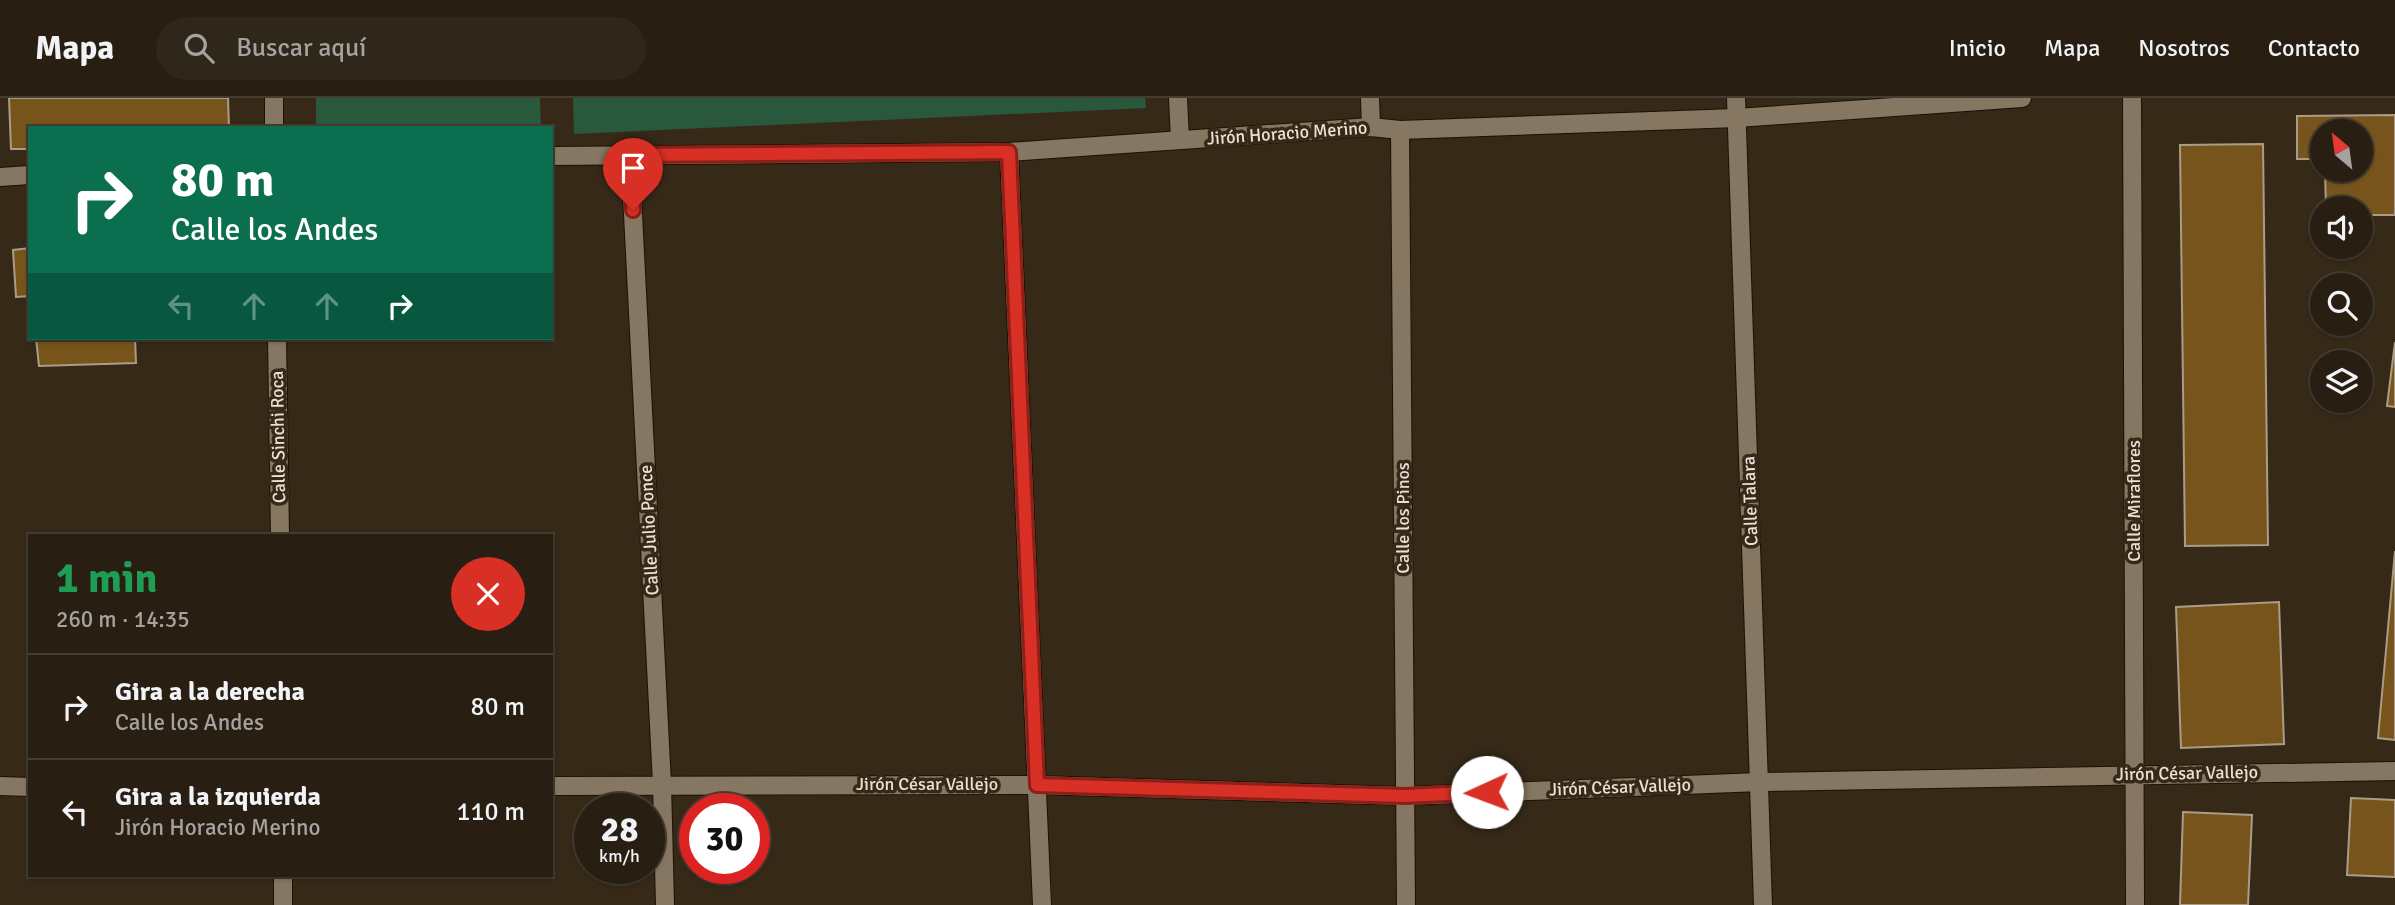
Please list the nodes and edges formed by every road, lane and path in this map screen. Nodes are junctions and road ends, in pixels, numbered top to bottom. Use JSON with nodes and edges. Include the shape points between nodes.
{"nodes":[{"id":1,"x":274,"y":98,"type":"edge"},
{"id":2,"x":1178,"y":98,"type":"edge"},
{"id":3,"x":1370,"y":98,"type":"edge"},
{"id":4,"x":1736,"y":98,"type":"edge"},
{"id":5,"x":2022,"y":98,"type":"edge"},
{"id":6,"x":2132,"y":98,"type":"edge"},
{"id":7,"x":1737,"y":118,"type":"junction"},
{"id":8,"x":274,"y":126,"type":"edge"},
{"id":9,"x":1371,"y":127,"type":"junction"},
{"id":10,"x":1400,"y":130,"type":"junction"},
{"id":11,"x":1180,"y":140,"type":"junction"},
{"id":12,"x":1009,"y":152,"type":"junction"},
{"id":13,"x":631,"y":155,"type":"junction"},
{"id":14,"x":553,"y":156,"type":"edge"},
{"id":15,"x":28,"y":175,"type":"edge"},
{"id":16,"x":0,"y":177,"type":"edge"},
{"id":17,"x":277,"y":340,"type":"edge"},
{"id":18,"x":280,"y":534,"type":"edge"},
{"id":19,"x":2395,"y":771,"type":"edge"},
{"id":20,"x":2134,"y":774,"type":"junction"},
{"id":21,"x":1760,"y":782,"type":"junction"},
{"id":22,"x":662,"y":783,"type":"junction"},
{"id":23,"x":1037,"y":785,"type":"junction"},
{"id":24,"x":0,"y":786,"type":"edge"},
{"id":25,"x":553,"y":786,"type":"edge"},
{"id":26,"x":28,"y":787,"type":"edge"},
{"id":27,"x":1405,"y":796,"type":"junction"},
{"id":28,"x":283,"y":877,"type":"edge"},
{"id":29,"x":283,"y":905,"type":"edge"},
{"id":30,"x":665,"y":905,"type":"edge"},
{"id":31,"x":1042,"y":905,"type":"edge"},
{"id":32,"x":1406,"y":905,"type":"edge"},
{"id":33,"x":1763,"y":905,"type":"edge"},
{"id":34,"x":2135,"y":905,"type":"edge"}],
"edges":[{"from":1,"to":8,"type":"street"},
{"from":2,"to":11,"type":"street"},
{"from":3,"to":9,"type":"street"},
{"from":4,"to":7,"type":"street","name":"Calle Talara"},
{"from":5,"to":7,"type":"street","name":"Jirón Horacio Merino"},
{"from":6,"to":20,"type":"street","name":"Calle Miraflores"},
{"from":7,"to":10,"type":"street","name":"Jirón Horacio Merino"},
{"from":7,"to":21,"type":"street","name":"Calle Talara"},
{"from":9,"to":10,"type":"street","name":"Jirón Horacio Merino"},
{"from":9,"to":11,"type":"street","name":"Jirón Horacio Merino"},
{"from":10,"to":27,"type":"street","name":"Calle los Pinos"},
{"from":11,"to":12,"type":"street","name":"Jirón Horacio Merino"},
{"from":12,"to":13,"type":"street","name":"Jirón Horacio Merino"},
{"from":12,"to":23,"type":"street"},
{"from":13,"to":14,"type":"street","name":"Jirón Horacio Merino"},
{"from":13,"to":22,"type":"street","name":"Calle Julio Ponce"},
{"from":15,"to":16,"type":"street"},
{"from":17,"to":18,"type":"street","name":"Calle Sinchi Roca"},
{"from":19,"to":20,"type":"street","name":"Jirón César Vallejo"},
{"from":20,"to":21,"type":"street","name":"Jirón César Vallejo"},
{"from":20,"to":34,"type":"street","name":"Calle Miraflores"},
{"from":21,"to":27,"type":"street","name":"Jirón César Vallejo"},
{"from":21,"to":33,"type":"street","name":"Calle Talara"},
{"from":22,"to":23,"type":"street","name":"Jirón César Vallejo"},
{"from":22,"to":25,"type":"street","name":"Jirón César Vallejo"},
{"from":22,"to":30,"type":"street","name":"Calle Julio Ponce"},
{"from":23,"to":27,"type":"street","name":"Jirón César Vallejo"},
{"from":23,"to":31,"type":"street"},
{"from":24,"to":26,"type":"street"},
{"from":27,"to":32,"type":"street","name":"Calle los Pinos"},
{"from":28,"to":29,"type":"street"}]}
